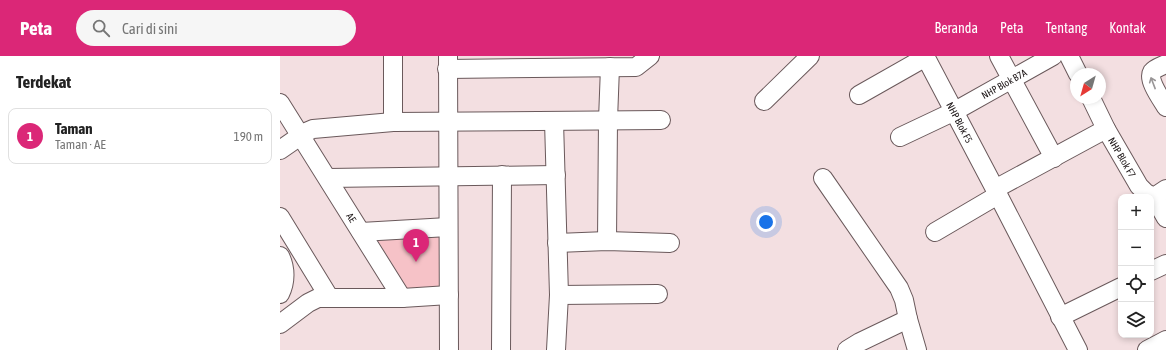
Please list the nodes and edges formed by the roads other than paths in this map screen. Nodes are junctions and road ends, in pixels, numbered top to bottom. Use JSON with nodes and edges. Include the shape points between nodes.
{"nodes":[{"id":1,"x":393,"y":56,"type":"edge"},
{"id":2,"x":568,"y":56,"type":"edge"},
{"id":3,"x":650,"y":56,"type":"edge"},
{"id":4,"x":810,"y":56,"type":"edge"},
{"id":5,"x":925,"y":56,"type":"edge"},
{"id":6,"x":999,"y":56,"type":"edge"},
{"id":7,"x":1053,"y":56,"type":"edge"},
{"id":8,"x":1069,"y":56,"type":"edge"},
{"id":9,"x":448,"y":62,"type":"edge"},
{"id":10,"x":1166,"y":64,"type":"edge"},
{"id":11,"x":554,"y":68,"type":"junction"},
{"id":12,"x":610,"y":68,"type":"junction"},
{"id":13,"x":1075,"y":68,"type":"edge"},
{"id":14,"x":1012,"y":80,"type":"junction"},
{"id":15,"x":859,"y":94,"type":"dead end"},
{"id":16,"x":764,"y":101,"type":"dead end"},
{"id":17,"x":280,"y":103,"type":"edge"},
{"id":18,"x":1093,"y":104,"type":"edge"},
{"id":19,"x":1166,"y":107,"type":"edge"},
{"id":20,"x":955,"y":111,"type":"junction"},
{"id":21,"x":608,"y":120,"type":"junction"},
{"id":22,"x":661,"y":120,"type":"dead end"},
{"id":23,"x":554,"y":121,"type":"junction"},
{"id":24,"x":392,"y":122,"type":"junction"},
{"id":25,"x":448,"y":122,"type":"junction"},
{"id":26,"x":1106,"y":129,"type":"junction"},
{"id":27,"x":301,"y":136,"type":"junction"},
{"id":28,"x":900,"y":137,"type":"dead end"},
{"id":29,"x":280,"y":150,"type":"edge"},
{"id":30,"x":1054,"y":158,"type":"junction"},
{"id":31,"x":502,"y":175,"type":"junction"},
{"id":32,"x":556,"y":175,"type":"junction"},
{"id":33,"x":448,"y":176,"type":"junction"},
{"id":34,"x":328,"y":178,"type":"junction"},
{"id":35,"x":822,"y":178,"type":"dead end"},
{"id":36,"x":997,"y":192,"type":"junction"},
{"id":37,"x":1160,"y":193,"type":"edge"},
{"id":38,"x":280,"y":217,"type":"edge"},
{"id":39,"x":1166,"y":218,"type":"edge"},
{"id":40,"x":448,"y":227,"type":"junction"},
{"id":41,"x":361,"y":232,"type":"junction"},
{"id":42,"x":934,"y":232,"type":"dead end"},
{"id":43,"x":607,"y":241,"type":"junction"},
{"id":44,"x":557,"y":243,"type":"junction"},
{"id":45,"x":670,"y":243,"type":"dead end"},
{"id":46,"x":280,"y":256,"type":"edge"},
{"id":47,"x":1166,"y":264,"type":"edge"},
{"id":48,"x":1154,"y":270,"type":"edge"},
{"id":49,"x":1118,"y":288,"type":"edge"},
{"id":50,"x":280,"y":294,"type":"edge"},
{"id":51,"x":658,"y":294,"type":"dead end"},
{"id":52,"x":449,"y":295,"type":"junction"},
{"id":53,"x":559,"y":295,"type":"junction"},
{"id":54,"x":330,"y":297,"type":"junction"},
{"id":55,"x":402,"y":298,"type":"junction"},
{"id":56,"x":1060,"y":317,"type":"junction"},
{"id":57,"x":908,"y":319,"type":"junction"},
{"id":58,"x":280,"y":324,"type":"edge"},
{"id":59,"x":1166,"y":340,"type":"edge"},
{"id":60,"x":449,"y":350,"type":"edge"},
{"id":61,"x":500,"y":350,"type":"edge"},
{"id":62,"x":556,"y":350,"type":"edge"},
{"id":63,"x":847,"y":350,"type":"edge"},
{"id":64,"x":917,"y":350,"type":"edge"},
{"id":65,"x":1078,"y":350,"type":"edge"},
{"id":66,"x":1147,"y":350,"type":"edge"}],
"edges":[{"from":1,"to":24,"type":"street"},
{"from":2,"to":11,"type":"street"},
{"from":3,"to":12,"type":"street","via":[[638,66]]},
{"from":4,"to":16,"type":"street"},
{"from":5,"to":15,"type":"street"},
{"from":5,"to":20,"type":"street","name":"NHP Blok F5"},
{"from":6,"to":14,"type":"street"},
{"from":7,"to":14,"type":"street","name":"NHP Blok B7A"},
{"from":8,"to":13,"type":"street"},
{"from":9,"to":11,"type":"street"},
{"from":9,"to":25,"type":"street"},
{"from":19,"to":10,"type":"street","one_way":true,"via":[[1151,77],[1151,73]]},
{"from":11,"to":12,"type":"street"},
{"from":12,"to":21,"type":"street"},
{"from":14,"to":20,"type":"street","name":"NHP Blok B7A"},
{"from":14,"to":30,"type":"street"},
{"from":17,"to":27,"type":"street","name":"AE"},
{"from":18,"to":26,"type":"street","name":"NHP Blok F7"},
{"from":20,"to":28,"type":"street","name":"NHP Blok B7A"},
{"from":20,"to":36,"type":"street","name":"NHP Blok F5"},
{"from":21,"to":22,"type":"street"},
{"from":21,"to":23,"type":"street"},
{"from":21,"to":43,"type":"street"},
{"from":23,"to":25,"type":"street"},
{"from":23,"to":32,"type":"street"},
{"from":24,"to":25,"type":"street"},
{"from":24,"to":27,"type":"street","via":[[313,129]]},
{"from":25,"to":33,"type":"street"},
{"from":26,"to":30,"type":"street"},
{"from":26,"to":37,"type":"street","name":"NHP Blok F7","via":[[1139,186],[1146,193]]},
{"from":27,"to":29,"type":"street"},
{"from":27,"to":34,"type":"street","name":"AE"},
{"from":30,"to":36,"type":"street"},
{"from":31,"to":32,"type":"street"},
{"from":31,"to":33,"type":"street"},
{"from":31,"to":61,"type":"street"},
{"from":32,"to":44,"type":"street"},
{"from":33,"to":34,"type":"street"},
{"from":33,"to":40,"type":"street"},
{"from":34,"to":41,"type":"street","name":"AE"},
{"from":35,"to":57,"type":"street","via":[[899,288]]},
{"from":36,"to":42,"type":"street"},
{"from":36,"to":56,"type":"street","name":"NHP Blok F5"},
{"from":37,"to":39,"type":"street"},
{"from":38,"to":54,"type":"street"},
{"from":40,"to":41,"type":"street"},
{"from":40,"to":52,"type":"street"},
{"from":41,"to":55,"type":"street","name":"AE"},
{"from":43,"to":44,"type":"street"},
{"from":43,"to":45,"type":"street"},
{"from":44,"to":53,"type":"street"},
{"from":46,"to":50,"type":"street","via":[[285,270],[285,281]]},
{"from":47,"to":48,"type":"street"},
{"from":49,"to":56,"type":"street"},
{"from":51,"to":53,"type":"street"},
{"from":52,"to":55,"type":"street"},
{"from":52,"to":60,"type":"street"},
{"from":53,"to":62,"type":"street"},
{"from":54,"to":55,"type":"street"},
{"from":54,"to":58,"type":"street","via":[[313,300]]},
{"from":56,"to":65,"type":"street","name":"NHP Blok F5"},
{"from":57,"to":63,"type":"street"},
{"from":57,"to":64,"type":"street"},
{"from":59,"to":66,"type":"street"}]}
